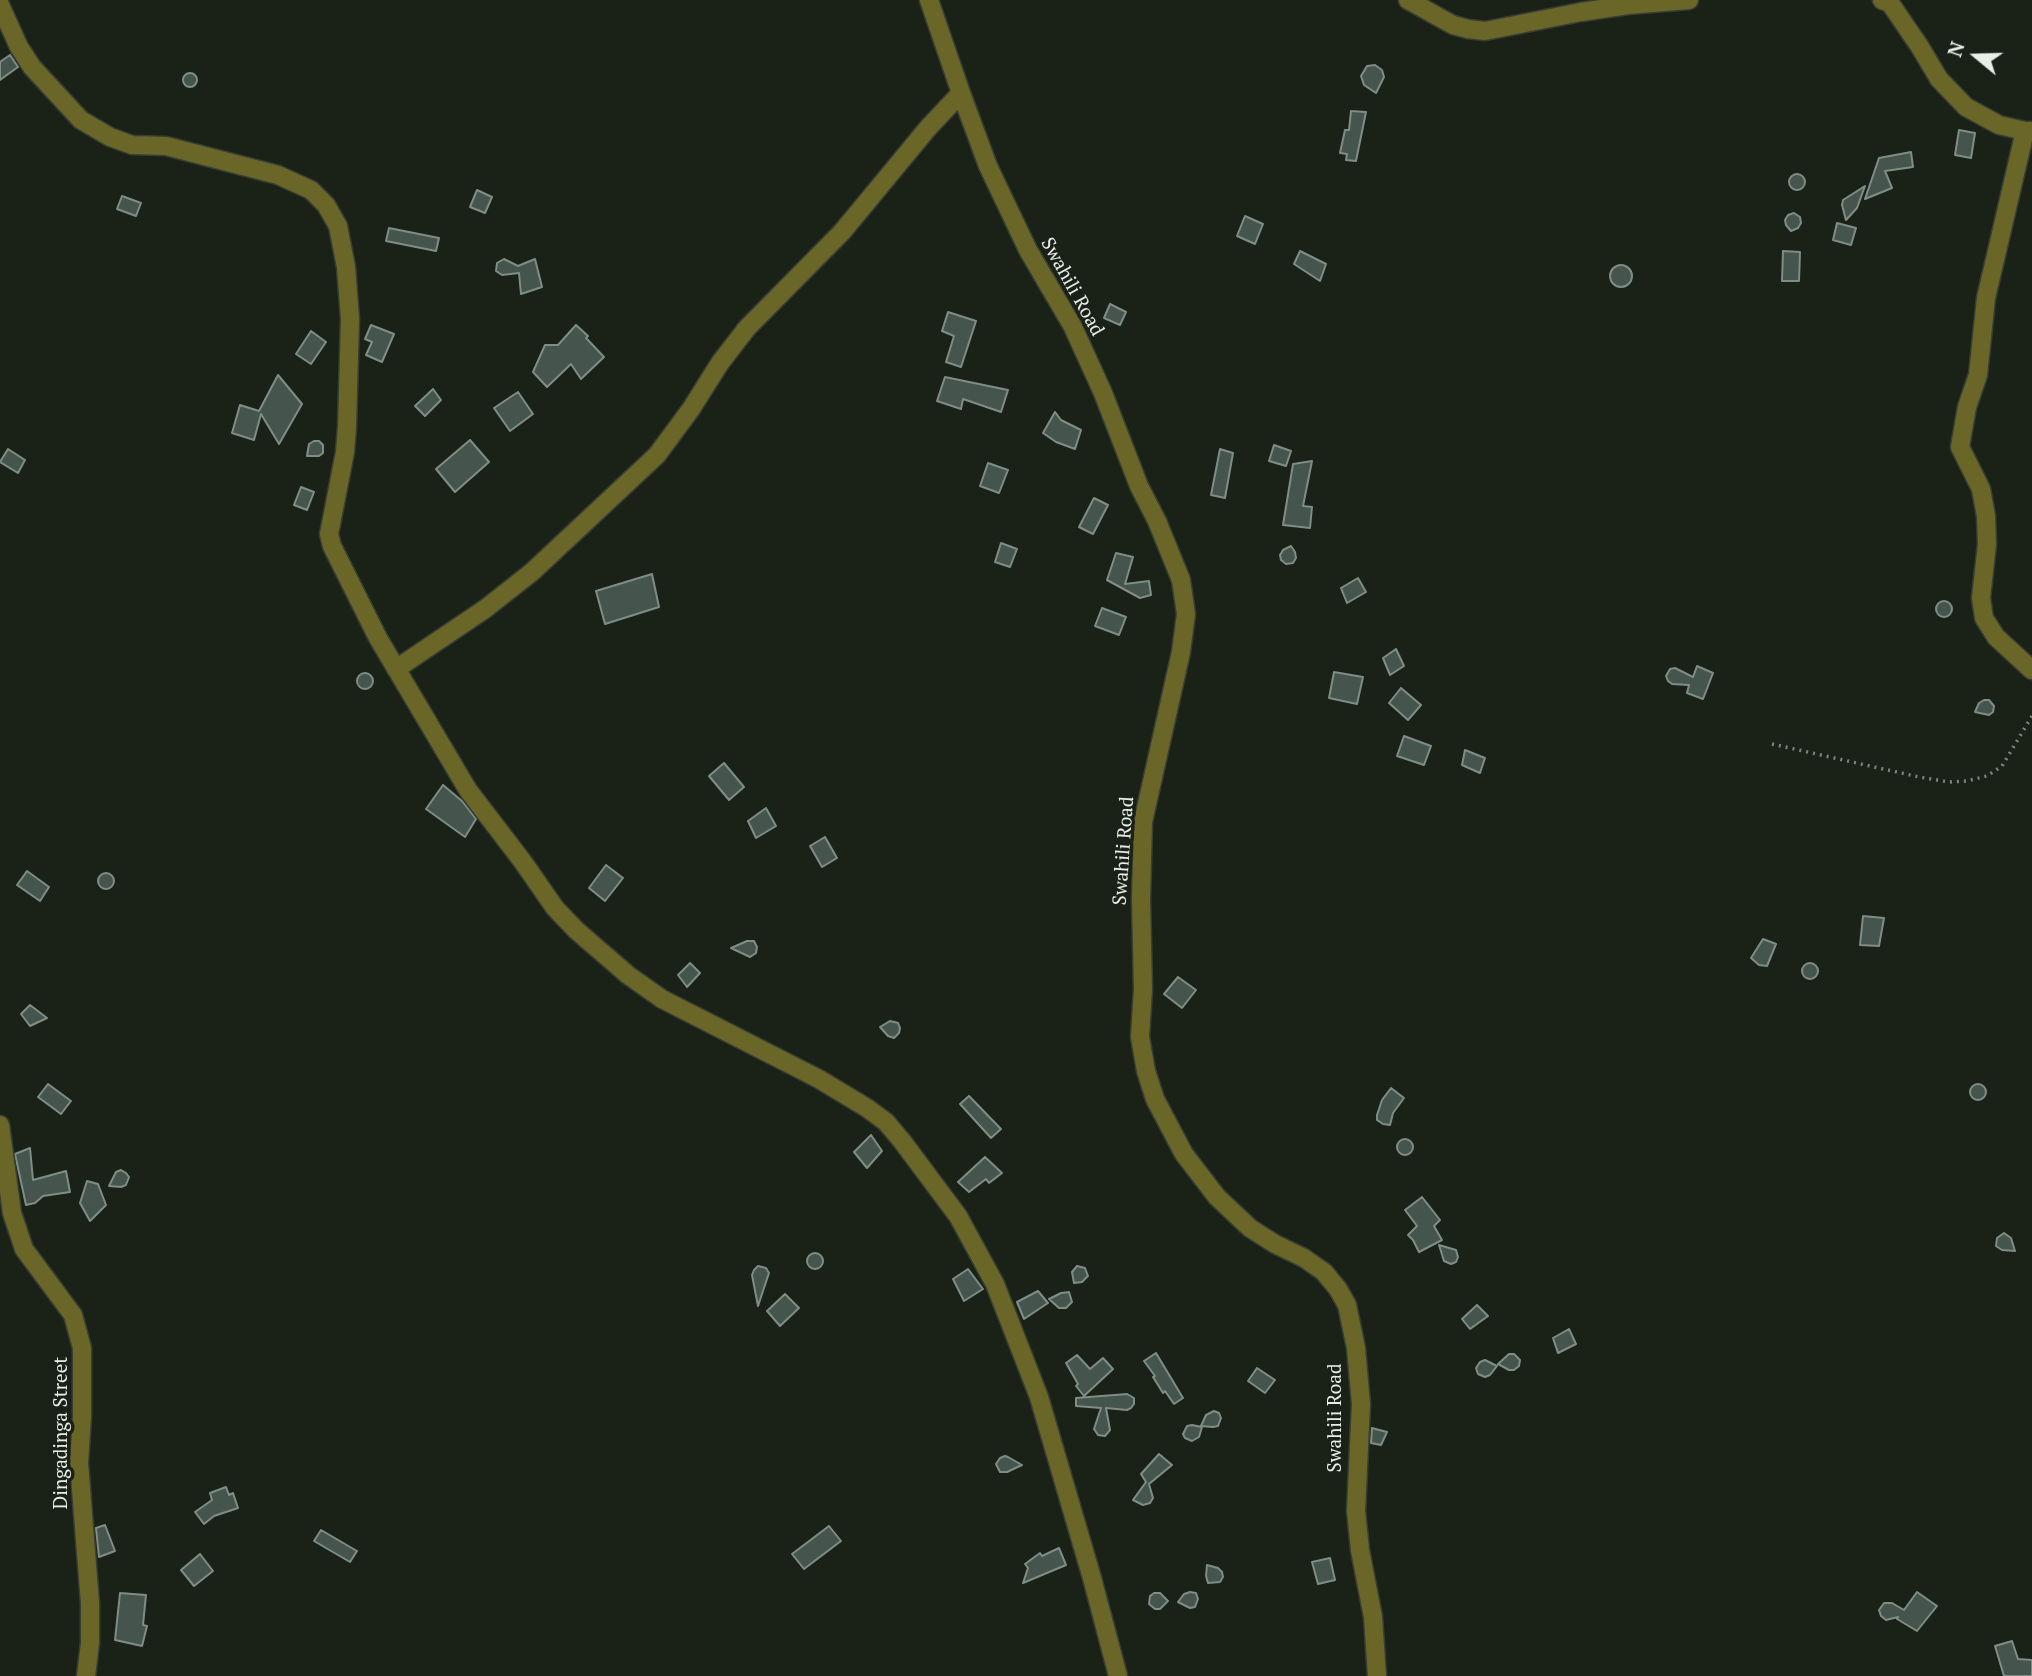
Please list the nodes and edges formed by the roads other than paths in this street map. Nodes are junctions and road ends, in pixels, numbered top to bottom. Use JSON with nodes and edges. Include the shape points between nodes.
{"nodes":[{"id":1,"x":929,"y":0,"type":"edge"},
{"id":2,"x":1408,"y":0,"type":"edge"},
{"id":3,"x":1689,"y":0,"type":"edge"},
{"id":4,"x":1881,"y":0,"type":"edge"},
{"id":5,"x":0,"y":5,"type":"edge"},
{"id":6,"x":961,"y":93,"type":"junction"},
{"id":7,"x":2028,"y":131,"type":"edge"},
{"id":8,"x":396,"y":669,"type":"junction"},
{"id":9,"x":2032,"y":670,"type":"edge"},
{"id":10,"x":0,"y":1125,"type":"edge"},
{"id":11,"x":86,"y":1676,"type":"edge"},
{"id":12,"x":1118,"y":1676,"type":"edge"},
{"id":13,"x":1377,"y":1676,"type":"edge"}],
"edges":[{"from":1,"to":6,"type":"street","name":"Swahili Road"},
{"from":2,"to":3,"type":"street","via":[[1453,25],[1485,31],[1581,12]]},
{"from":4,"to":7,"type":"street","via":[[1890,3],[1939,79],[1966,107],[1998,124]]},
{"from":5,"to":8,"type":"street","via":[[32,67],[81,120],[132,145],[166,146],[278,175],[312,190],[326,205],[338,226],[350,320],[345,452],[329,534]]},
{"from":6,"to":8,"type":"street","via":[[842,232],[747,327],[657,455],[532,572]]},
{"from":6,"to":13,"type":"street","name":"Swahili Road","via":[[988,166],[1103,393],[1181,580],[1186,614],[1181,652],[1143,822],[1140,1037],[1146,1071],[1184,1154],[1217,1197],[1250,1228],[1324,1272],[1347,1305],[1361,1404],[1356,1511]]},
{"from":7,"to":9,"type":"street","via":[[1986,298],[1978,375],[1960,447],[1981,489],[1986,516],[1980,598],[1984,618],[1996,637]]},
{"from":8,"to":12,"type":"street","via":[[468,790],[576,930],[662,999],[819,1079],[877,1115],[958,1216],[995,1284],[1039,1396]]},
{"from":10,"to":11,"type":"street","name":"Dingadinga Street","via":[[12,1213],[24,1249],[73,1315],[82,1348],[79,1463],[90,1603]]}]}
